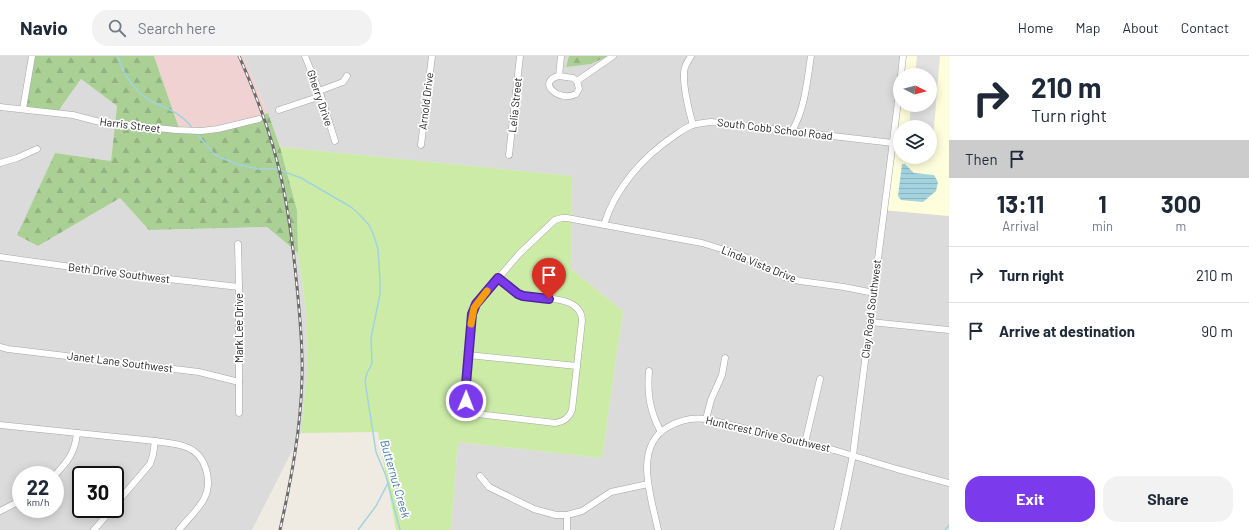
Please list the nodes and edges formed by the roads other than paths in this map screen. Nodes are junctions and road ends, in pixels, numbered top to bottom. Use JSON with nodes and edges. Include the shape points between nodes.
{"nodes":[{"id":1,"x":32,"y":56,"type":"edge"},
{"id":2,"x":305,"y":56,"type":"edge"},
{"id":3,"x":432,"y":56,"type":"edge"},
{"id":4,"x":520,"y":56,"type":"edge"},
{"id":5,"x":561,"y":56,"type":"edge"},
{"id":6,"x":613,"y":56,"type":"edge"},
{"id":7,"x":691,"y":56,"type":"edge"},
{"id":8,"x":810,"y":56,"type":"edge"},
{"id":9,"x":903,"y":56,"type":"edge"},
{"id":10,"x":902,"y":68,"type":"edge"},
{"id":11,"x":347,"y":76,"type":"dead end"},
{"id":12,"x":559,"y":76,"type":"junction"},
{"id":13,"x":577,"y":81,"type":"junction"},
{"id":14,"x":320,"y":93,"type":"junction"},
{"id":15,"x":0,"y":107,"type":"edge"},
{"id":16,"x":23,"y":109,"type":"junction"},
{"id":17,"x":278,"y":110,"type":"dead end"},
{"id":18,"x":259,"y":119,"type":"dead end"},
{"id":19,"x":693,"y":125,"type":"junction"},
{"id":20,"x":792,"y":131,"type":"junction"},
{"id":21,"x":335,"y":141,"type":"dead end"},
{"id":22,"x":893,"y":143,"type":"joint"},
{"id":23,"x":421,"y":145,"type":"dead end"},
{"id":24,"x":37,"y":149,"type":"dead end"},
{"id":25,"x":509,"y":155,"type":"dead end"},
{"id":26,"x":0,"y":163,"type":"edge"},
{"id":27,"x":604,"y":225,"type":"junction"},
{"id":28,"x":238,"y":244,"type":"dead end"},
{"id":29,"x":0,"y":257,"type":"edge"},
{"id":30,"x":498,"y":278,"type":"junction"},
{"id":31,"x":239,"y":287,"type":"junction"},
{"id":32,"x":874,"y":292,"type":"junction"},
{"id":33,"x":870,"y":322,"type":"junction"},
{"id":34,"x":949,"y":330,"type":"edge"},
{"id":35,"x":0,"y":347,"type":"edge"},
{"id":36,"x":468,"y":355,"type":"junction"},
{"id":37,"x":725,"y":358,"type":"dead end"},
{"id":38,"x":577,"y":366,"type":"junction"},
{"id":39,"x":649,"y":371,"type":"dead end"},
{"id":40,"x":820,"y":379,"type":"dead end"},
{"id":41,"x":239,"y":382,"type":"junction"},
{"id":42,"x":239,"y":413,"type":"dead end"},
{"id":43,"x":706,"y":419,"type":"junction"},
{"id":44,"x":0,"y":425,"type":"edge"},
{"id":45,"x":661,"y":432,"type":"junction"},
{"id":46,"x":77,"y":433,"type":"junction"},
{"id":47,"x":155,"y":441,"type":"junction"},
{"id":48,"x":805,"y":443,"type":"junction"},
{"id":49,"x":853,"y":455,"type":"junction"},
{"id":50,"x":63,"y":466,"type":"edge"},
{"id":51,"x":480,"y":476,"type":"dead end"},
{"id":52,"x":949,"y":483,"type":"edge"},
{"id":53,"x":648,"y":484,"type":"junction"},
{"id":54,"x":124,"y":494,"type":"edge"},
{"id":55,"x":12,"y":505,"type":"edge"},
{"id":56,"x":0,"y":511,"type":"edge"},
{"id":57,"x":567,"y":515,"type":"junction"},
{"id":58,"x":104,"y":518,"type":"edge"},
{"id":59,"x":94,"y":530,"type":"edge"},
{"id":60,"x":179,"y":530,"type":"edge"},
{"id":61,"x":567,"y":530,"type":"edge"},
{"id":62,"x":658,"y":530,"type":"edge"},
{"id":63,"x":837,"y":530,"type":"edge"}],
"edges":[{"from":1,"to":16,"type":"street"},
{"from":2,"to":14,"type":"street","name":"Gherry Drive"},
{"from":3,"to":23,"type":"street","name":"Arnold Drive"},
{"from":4,"to":25,"type":"street","name":"Lelia Street"},
{"from":5,"to":12,"type":"street"},
{"from":6,"to":13,"type":"street"},
{"from":7,"to":19,"type":"street","via":[[684,73],[687,104]]},
{"from":8,"to":20,"type":"street","via":[[806,88]]},
{"from":9,"to":10,"type":"street"},
{"from":11,"to":14,"type":"street","via":[[343,82]]},
{"from":12,"to":13,"type":"street"},
{"from":12,"to":13,"type":"street","via":[[550,84],[550,89],[556,94],[576,94],[579,89]]},
{"from":14,"to":17,"type":"street"},
{"from":14,"to":21,"type":"street","name":"Gherry Drive"},
{"from":15,"to":16,"type":"street","name":"Harris Street"},
{"from":16,"to":18,"type":"street","name":"Harris Street","via":[[73,114],[100,122],[176,130],[218,129]]},
{"from":19,"to":20,"type":"street","name":"South Cobb School Road","via":[[711,122]]},
{"from":19,"to":27,"type":"street","name":"South Cobb School Road","via":[[648,156],[620,189]]},
{"from":20,"to":22,"type":"street","name":"South Cobb School Road"},
{"from":22,"to":32,"type":"street","name":"Clay Road Southwest"},
{"from":24,"to":26,"type":"street"},
{"from":27,"to":30,"type":"street","name":"Linda Vista Drive","via":[[562,218],[555,220],[520,252]]},
{"from":27,"to":32,"type":"street","name":"Linda Vista Drive","via":[[702,242],[741,255],[784,277],[800,281]]},
{"from":28,"to":31,"type":"street","name":"Mark Lee Drive"},
{"from":29,"to":31,"type":"street","name":"Beth Drive Southwest"},
{"from":30,"to":36,"type":"street","via":[[474,308]]},
{"from":30,"to":38,"type":"street","via":[[523,296],[570,302],[578,309],[582,321]]},
{"from":31,"to":41,"type":"street","name":"Mark Lee Drive"},
{"from":32,"to":33,"type":"street","name":"Clay Road Southwest"},
{"from":33,"to":34,"type":"street"},
{"from":33,"to":49,"type":"street","name":"Clay Road Southwest"},
{"from":35,"to":41,"type":"street","name":"Janet Lane Southwest","via":[[200,372]]},
{"from":36,"to":38,"type":"street"},
{"from":36,"to":38,"type":"street","via":[[466,401],[474,412],[485,416],[555,423],[563,421],[572,410]]},
{"from":37,"to":43,"type":"street","via":[[722,375]]},
{"from":39,"to":45,"type":"street","via":[[650,406]]},
{"from":40,"to":48,"type":"street"},
{"from":41,"to":42,"type":"street","name":"Mark Lee Drive"},
{"from":43,"to":45,"type":"street","name":"Huntcrest Drive Southwest","via":[[675,422]]},
{"from":43,"to":48,"type":"street","name":"Huntcrest Drive Southwest"},
{"from":44,"to":46,"type":"street"},
{"from":45,"to":53,"type":"street","via":[[648,452]]},
{"from":46,"to":47,"type":"street"},
{"from":46,"to":50,"type":"street","via":[[71,457]]},
{"from":47,"to":54,"type":"street","via":[[150,464]]},
{"from":47,"to":60,"type":"street","via":[[187,447],[197,454],[209,479],[204,499]]},
{"from":48,"to":49,"type":"street","name":"Huntcrest Drive Southwest"},
{"from":49,"to":52,"type":"street","name":"Huntcrest Drive Southwest"},
{"from":49,"to":63,"type":"street","name":"Clay Road Southwest"},
{"from":51,"to":57,"type":"street","via":[[489,487],[534,509]]},
{"from":53,"to":57,"type":"street","via":[[611,492],[582,511]]},
{"from":53,"to":62,"type":"street"},
{"from":55,"to":56,"type":"street"},
{"from":57,"to":61,"type":"street"},
{"from":58,"to":59,"type":"street"}]}
